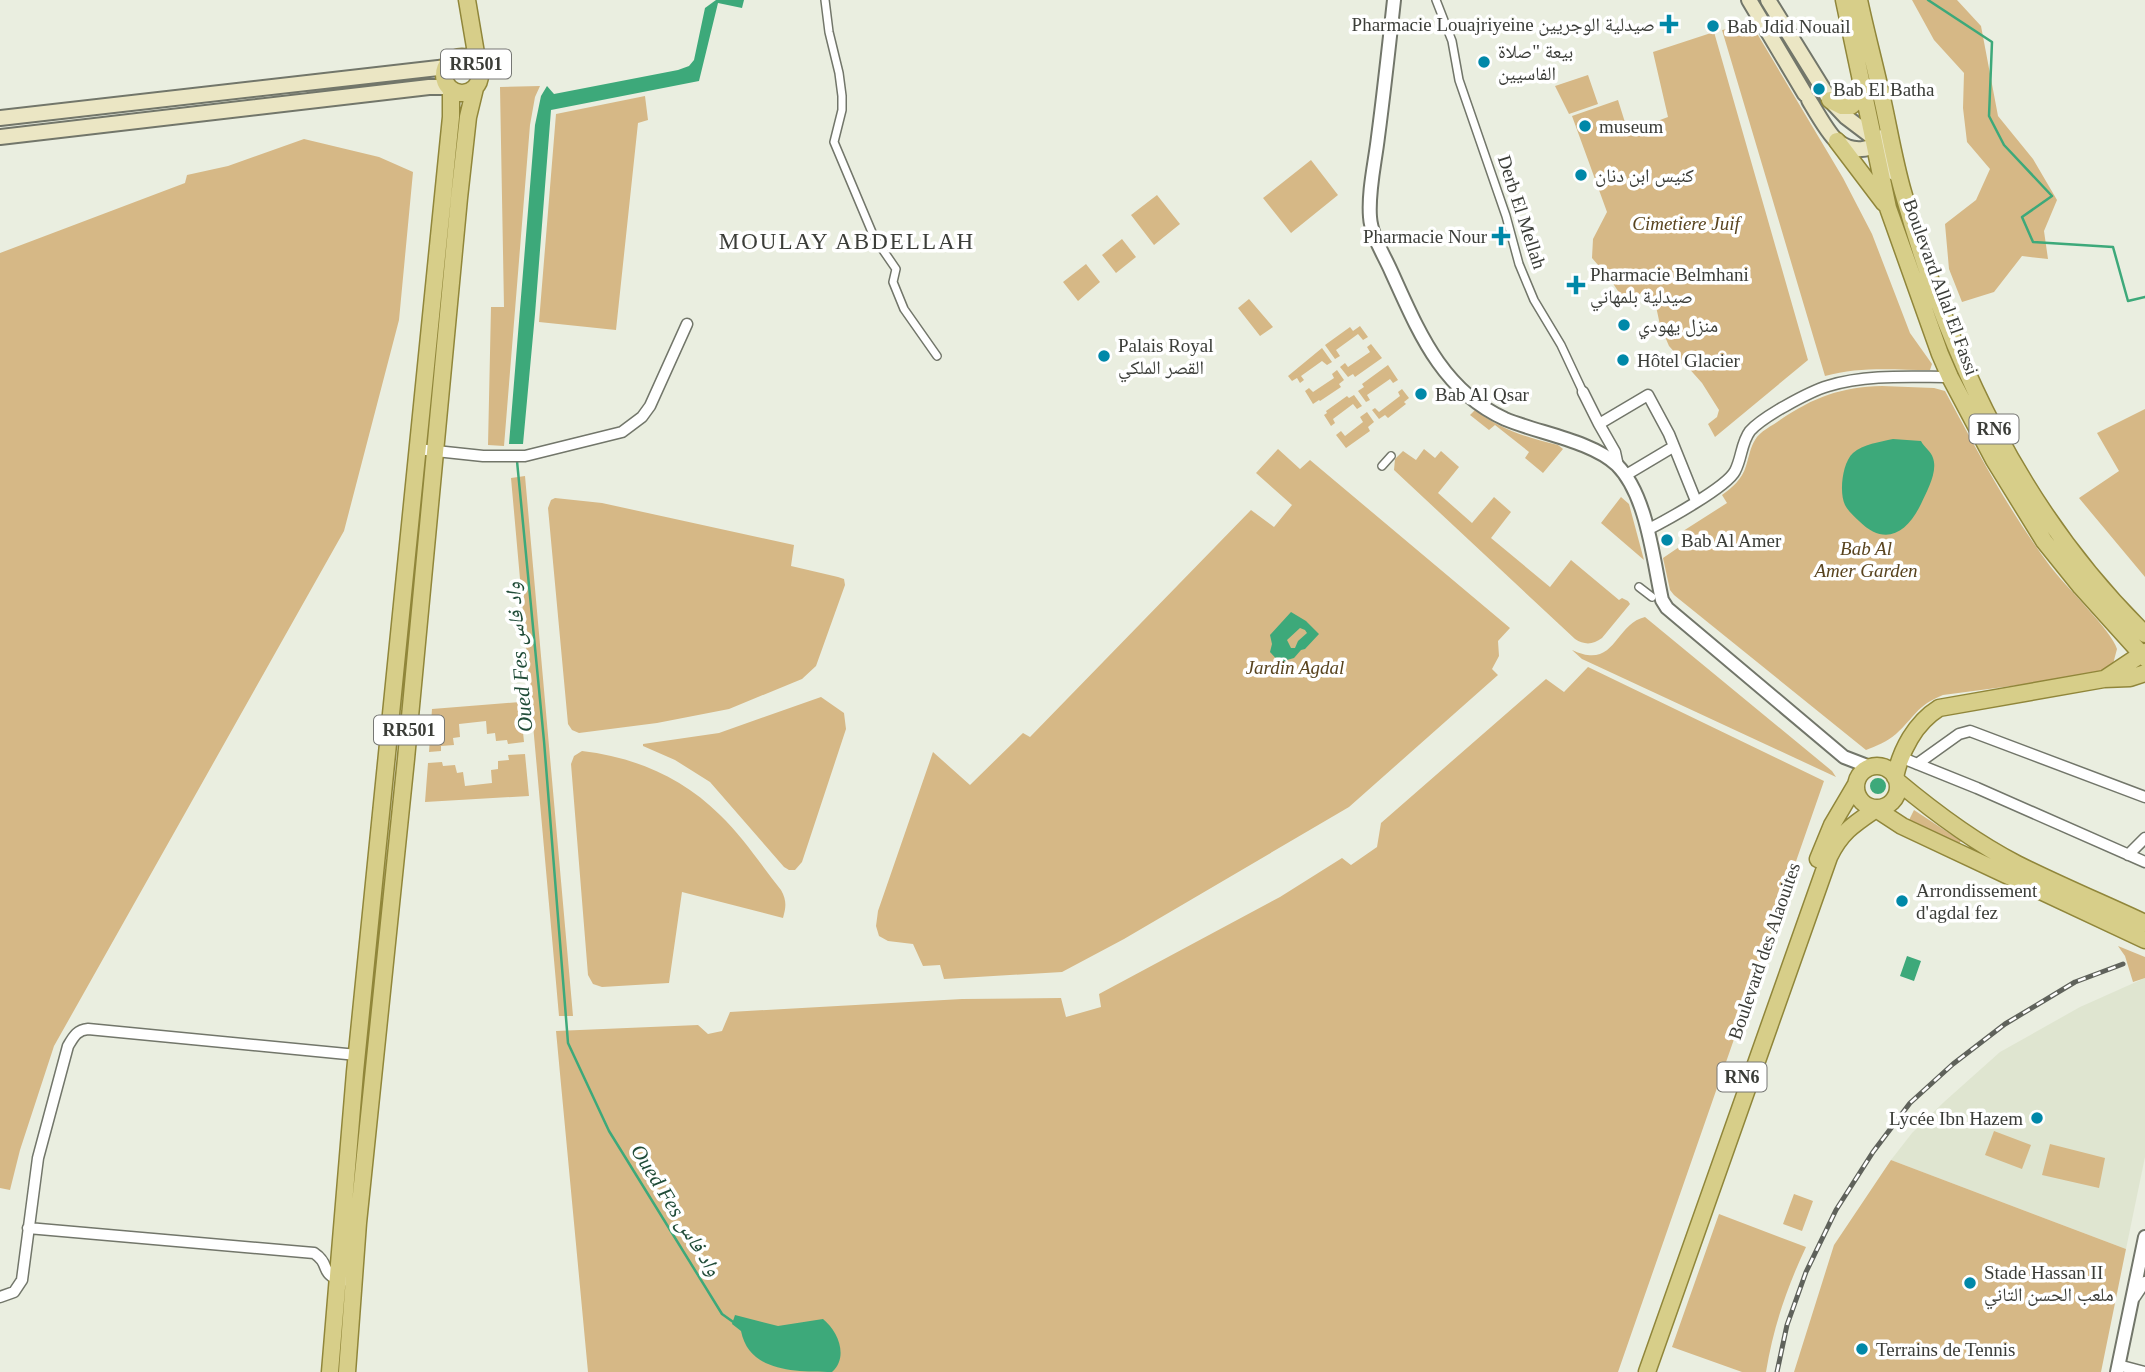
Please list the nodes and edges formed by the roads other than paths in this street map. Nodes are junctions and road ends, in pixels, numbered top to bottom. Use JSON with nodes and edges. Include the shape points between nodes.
{"nodes":[{"id":1,"x":467,"y":0,"type":"edge"},
{"id":2,"x":825,"y":0,"type":"edge"},
{"id":3,"x":1394,"y":0,"type":"edge"},
{"id":4,"x":1436,"y":0,"type":"edge"},
{"id":5,"x":1749,"y":0,"type":"edge"},
{"id":6,"x":1768,"y":0,"type":"edge"},
{"id":7,"x":1844,"y":0,"type":"edge"},
{"id":8,"x":1859,"y":0,"type":"edge"},
{"id":9,"x":468,"y":19,"type":"junction"},
{"id":10,"x":451,"y":62,"type":"junction"},
{"id":11,"x":478,"y":65,"type":"junction"},
{"id":12,"x":1863,"y":87,"type":"junction"},
{"id":13,"x":450,"y":88,"type":"junction"},
{"id":14,"x":475,"y":88,"type":"junction"},
{"id":15,"x":1830,"y":100,"type":"junction"},
{"id":16,"x":0,"y":118,"type":"edge"},
{"id":17,"x":1888,"y":123,"type":"junction"},
{"id":18,"x":0,"y":137,"type":"edge"},
{"id":19,"x":1872,"y":138,"type":"junction"},
{"id":20,"x":1837,"y":141,"type":"junction"},
{"id":21,"x":1902,"y":190,"type":"junction"},
{"id":22,"x":1888,"y":208,"type":"junction"},
{"id":23,"x":687,"y":324,"type":"dead end"},
{"id":24,"x":937,"y":356,"type":"dead end"},
{"id":25,"x":1950,"y":377,"type":"junction"},
{"id":26,"x":1583,"y":391,"type":"joint"},
{"id":27,"x":1599,"y":424,"type":"junction"},
{"id":28,"x":1673,"y":447,"type":"junction"},
{"id":29,"x":417,"y":450,"type":"junction"},
{"id":30,"x":434,"y":450,"type":"junction"},
{"id":31,"x":1391,"y":456,"type":"dead end"},
{"id":32,"x":1382,"y":466,"type":"dead end"},
{"id":33,"x":1622,"y":471,"type":"junction"},
{"id":34,"x":1696,"y":501,"type":"junction"},
{"id":35,"x":1647,"y":530,"type":"junction"},
{"id":36,"x":1639,"y":587,"type":"dead end"},
{"id":37,"x":1652,"y":597,"type":"dead end"},
{"id":38,"x":2120,"y":630,"type":"junction"},
{"id":39,"x":2145,"y":634,"type":"edge"},
{"id":40,"x":2144,"y":654,"type":"edge"},
{"id":41,"x":2145,"y":673,"type":"edge"},
{"id":42,"x":2110,"y":676,"type":"junction"},
{"id":43,"x":1844,"y":757,"type":"junction"},
{"id":44,"x":1900,"y":757,"type":"junction"},
{"id":45,"x":1917,"y":764,"type":"junction"},
{"id":46,"x":1873,"y":766,"type":"junction"},
{"id":47,"x":386,"y":775,"type":"junction"},
{"id":48,"x":404,"y":777,"type":"junction"},
{"id":49,"x":1896,"y":779,"type":"junction"},
{"id":50,"x":1856,"y":784,"type":"junction"},
{"id":51,"x":2145,"y":797,"type":"edge"},
{"id":52,"x":1876,"y":809,"type":"junction"},
{"id":53,"x":2145,"y":838,"type":"edge"},
{"id":54,"x":2128,"y":855,"type":"junction"},
{"id":55,"x":2145,"y":862,"type":"edge"},
{"id":56,"x":2145,"y":923,"type":"edge"},
{"id":57,"x":2145,"y":940,"type":"edge"},
{"id":58,"x":377,"y":1029,"type":"junction"},
{"id":59,"x":360,"y":1030,"type":"junction"},
{"id":60,"x":357,"y":1055,"type":"junction"},
{"id":61,"x":355,"y":1072,"type":"junction"},
{"id":62,"x":372,"y":1073,"type":"junction"},
{"id":63,"x":28,"y":1228,"type":"junction"},
{"id":64,"x":2145,"y":1237,"type":"edge"},
{"id":65,"x":345,"y":1280,"type":"junction"},
{"id":66,"x":2145,"y":1282,"type":"edge"},
{"id":67,"x":0,"y":1297,"type":"edge"},
{"id":68,"x":2130,"y":1303,"type":"junction"},
{"id":69,"x":2117,"y":1368,"type":"edge"},
{"id":70,"x":330,"y":1372,"type":"edge"},
{"id":71,"x":347,"y":1372,"type":"edge"},
{"id":72,"x":1639,"y":1372,"type":"edge"},
{"id":73,"x":1647,"y":1372,"type":"edge"},
{"id":74,"x":2144,"y":1372,"type":"edge"}],
"edges":[{"from":1,"to":9,"type":"main road"},
{"from":2,"to":24,"type":"street","via":[[842,96],[834,142],[874,237],[896,269],[893,282],[904,309]]},
{"from":3,"to":33,"type":"street","via":[[1370,215],[1424,343],[1459,387],[1496,415],[1591,449]]},
{"from":4,"to":26,"type":"street","name":"Derb El Mellah","via":[[1519,264]]},
{"from":5,"to":20,"type":"main road"},
{"from":6,"to":15,"type":"main road"},
{"from":7,"to":12,"type":"main road","name":"Boulevard Allal El Fassi","number":"RN6"},
{"from":8,"to":17,"type":"main road","name":"Boulevard Allal El Fassi","number":"RN6"},
{"from":9,"to":10,"type":"main road"},
{"from":9,"to":11,"type":"main road"},
{"from":10,"to":11,"type":"main road","number":"RR501","via":[[468,58]]},
{"from":10,"to":13,"type":"main road","number":"RR501","via":[[444,77]]},
{"from":10,"to":16,"type":"main road","number":"RR501"},
{"from":11,"to":14,"type":"main road","number":"RR501","via":[[480,80]]},
{"from":12,"to":15,"type":"main road","via":[[1851,106]]},
{"from":12,"to":19,"type":"main road","name":"Boulevard Allal El Fassi","number":"RN6"},
{"from":13,"to":14,"type":"main road","number":"RR501","via":[[463,93]]},
{"from":13,"to":18,"type":"main road","number":"RR501"},
{"from":13,"to":29,"type":"main road","number":"RR501","via":[[451,117]]},
{"from":14,"to":30,"type":"main road","number":"RR501","via":[[465,143]]},
{"from":15,"to":19,"type":"main road"},
{"from":17,"to":19,"type":"main road"},
{"from":17,"to":21,"type":"main road","name":"Boulevard Allal El Fassi","number":"RN6"},
{"from":19,"to":20,"type":"main road","via":[[1860,149]]},
{"from":19,"to":21,"type":"main road"},
{"from":19,"to":22,"type":"main road","name":"Boulevard Allal El Fassi","number":"RN6"},
{"from":20,"to":22,"type":"main road"},
{"from":21,"to":39,"type":"main road","name":"Boulevard Allal El Fassi","number":"RN6","via":[[1962,362],[2007,454],[2057,534]]},
{"from":22,"to":25,"type":"main road","name":"Boulevard Allal El Fassi","number":"RN6"},
{"from":23,"to":30,"type":"street","via":[[642,417],[622,432],[525,456]]},
{"from":25,"to":34,"type":"street","via":[[1861,380],[1802,396],[1753,428],[1731,477]]},
{"from":25,"to":38,"type":"main road","name":"Boulevard Allal El Fassi","number":"RN6","via":[[1999,470],[2044,541]]},
{"from":26,"to":27,"type":"street","name":"Derb El Mellah"},
{"from":27,"to":28,"type":"street","via":[[1648,395]]},
{"from":27,"to":33,"type":"street","name":"Derb El Mellah"},
{"from":28,"to":33,"type":"street"},
{"from":28,"to":34,"type":"street"},
{"from":29,"to":30,"type":"street"},
{"from":29,"to":47,"type":"main road","number":"RR501"},
{"from":30,"to":48,"type":"main road","number":"RR501"},
{"from":31,"to":32,"type":"street"},
{"from":33,"to":35,"type":"street","via":[[1636,494]]},
{"from":34,"to":35,"type":"street"},
{"from":35,"to":43,"type":"street","via":[[1667,608]]},
{"from":36,"to":37,"type":"street"},
{"from":38,"to":40,"type":"main road","name":"Boulevard Allal El Fassi","number":"RN6"},
{"from":38,"to":42,"type":"main road","via":[[2124,654]]},
{"from":40,"to":42,"type":"main road","number":"RN6"},
{"from":41,"to":42,"type":"main road","number":"RN6","via":[[2130,678]]},
{"from":42,"to":44,"type":"main road","number":"RN6","via":[[1939,708],[1921,723]]},
{"from":43,"to":46,"type":"street"},
{"from":43,"to":50,"type":"street"},
{"from":44,"to":45,"type":"street"},
{"from":44,"to":46,"type":"main road","number":"RN6"},
{"from":44,"to":49,"type":"main road","number":"RN6"},
{"from":45,"to":51,"type":"street","via":[[1970,731]]},
{"from":45,"to":54,"type":"street"},
{"from":46,"to":49,"type":"main road","via":[[1884,767]]},
{"from":46,"to":50,"type":"main road","number":"RN6","via":[[1864,770]]},
{"from":47,"to":48,"type":"street"},
{"from":47,"to":59,"type":"main road","number":"RR501"},
{"from":48,"to":58,"type":"main road","number":"RR501"},
{"from":49,"to":52,"type":"main road","number":"RN6","via":[[1894,801]]},
{"from":49,"to":56,"type":"main road","via":[[1994,852]]},
{"from":50,"to":52,"type":"main road","via":[[1863,804]]},
{"from":50,"to":72,"type":"main road","name":"Boulevard des Alaouites","number":"RN6","via":[[1826,836]]},
{"from":52,"to":57,"type":"main road","via":[[1902,826]]},
{"from":52,"to":73,"type":"main road","name":"Boulevard des Alaouites","number":"RN6","via":[[1841,835],[1829,857]]},
{"from":53,"to":54,"type":"street"},
{"from":54,"to":55,"type":"street"},
{"from":58,"to":59,"type":"main road"},
{"from":58,"to":62,"type":"main road","number":"RR501"},
{"from":59,"to":60,"type":"main road","number":"RR501"},
{"from":60,"to":61,"type":"main road","number":"RR501"},
{"from":60,"to":63,"type":"street","via":[[80,1030],[68,1046],[53,1099],[38,1158]]},
{"from":61,"to":62,"type":"street"},
{"from":61,"to":65,"type":"main road","number":"RR501"},
{"from":62,"to":65,"type":"main road","number":"RR501"},
{"from":63,"to":65,"type":"street","via":[[314,1253],[328,1275]]},
{"from":63,"to":67,"type":"street","via":[[22,1280],[14,1292]]},
{"from":64,"to":68,"type":"street"},
{"from":65,"to":70,"type":"main road","number":"RR501"},
{"from":65,"to":71,"type":"main road","number":"RR501"},
{"from":66,"to":68,"type":"street"},
{"from":68,"to":69,"type":"street"},
{"from":69,"to":74,"type":"street"}]}
